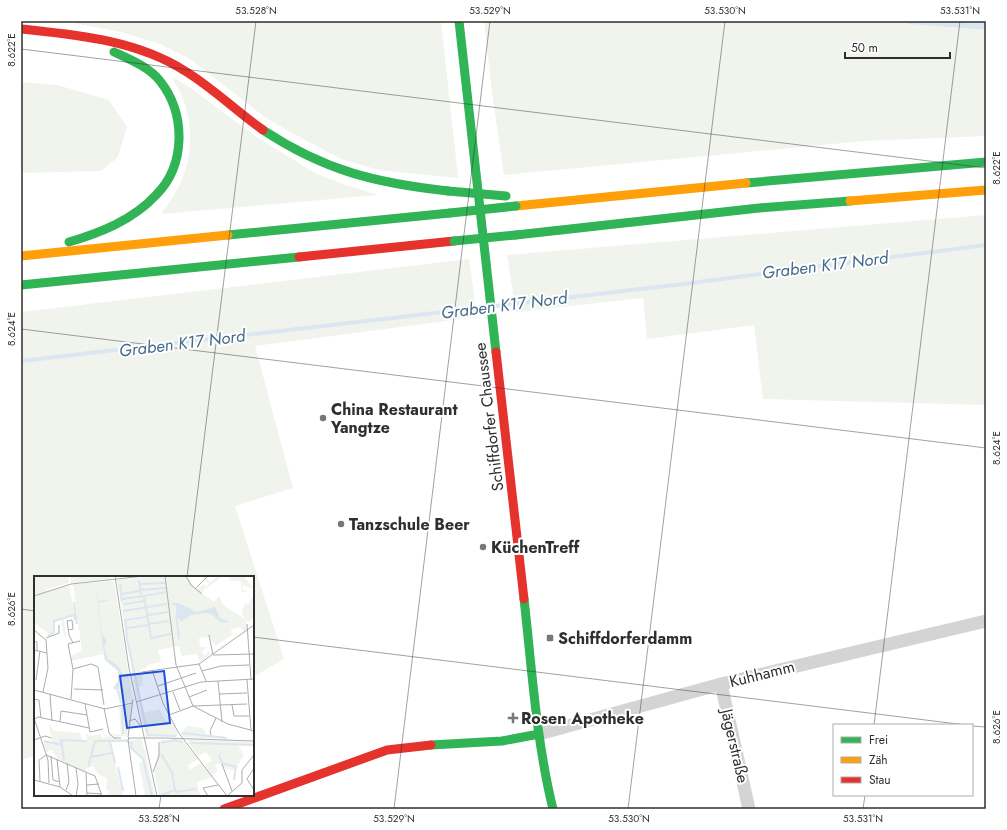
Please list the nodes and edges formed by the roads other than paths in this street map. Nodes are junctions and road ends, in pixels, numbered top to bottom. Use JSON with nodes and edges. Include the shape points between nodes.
{"nodes":[{"id":1,"x":459,"y":21,"type":"edge"},
{"id":2,"x":21,"y":29,"type":"edge"},
{"id":3,"x":21,"y":38,"type":"edge"},
{"id":4,"x":986,"y":162,"type":"edge"},
{"id":5,"x":986,"y":190,"type":"edge"},
{"id":6,"x":620,"y":194,"type":"junction"},
{"id":7,"x":529,"y":195,"type":"dead end"},
{"id":8,"x":510,"y":196,"type":"dead end"},
{"id":9,"x":24,"y":255,"type":"edge"},
{"id":10,"x":21,"y":285,"type":"edge"},
{"id":11,"x":986,"y":621,"type":"edge"},
{"id":12,"x":721,"y":684,"type":"junction"},
{"id":13,"x":539,"y":734,"type":"junction"},
{"id":14,"x":224,"y":809,"type":"edge"},
{"id":15,"x":553,"y":809,"type":"edge"},
{"id":16,"x":749,"y":809,"type":"edge"}],
"edges":[{"from":1,"to":13,"type":"main road","name":"Schiffdorfer Chaussee"},
{"from":2,"to":8,"type":"main road","bridge":true,"via":[[96,38],[157,56],[182,69],[286,145],[316,161],[355,176],[386,183]]},
{"from":3,"to":9,"type":"main road","via":[[91,46],[131,59],[159,80],[170,96],[177,115],[180,140],[177,162],[167,181],[144,207],[92,235]]},
{"from":4,"to":6,"type":"main road"},
{"from":5,"to":10,"type":"main road","bridge":true,"via":[[759,208]]},
{"from":6,"to":7,"type":"main road"},
{"from":6,"to":9,"type":"main road","bridge":true},
{"from":11,"to":12,"type":"street","name":"Kuhhamm"},
{"from":12,"to":13,"type":"street","name":"Kuhhamm"},
{"from":12,"to":16,"type":"street","name":"Jägerstraße"},
{"from":13,"to":14,"type":"main road","via":[[520,740],[407,746],[387,750]]},
{"from":13,"to":15,"type":"main road","name":"Schiffdorfer Chaussee"}]}
